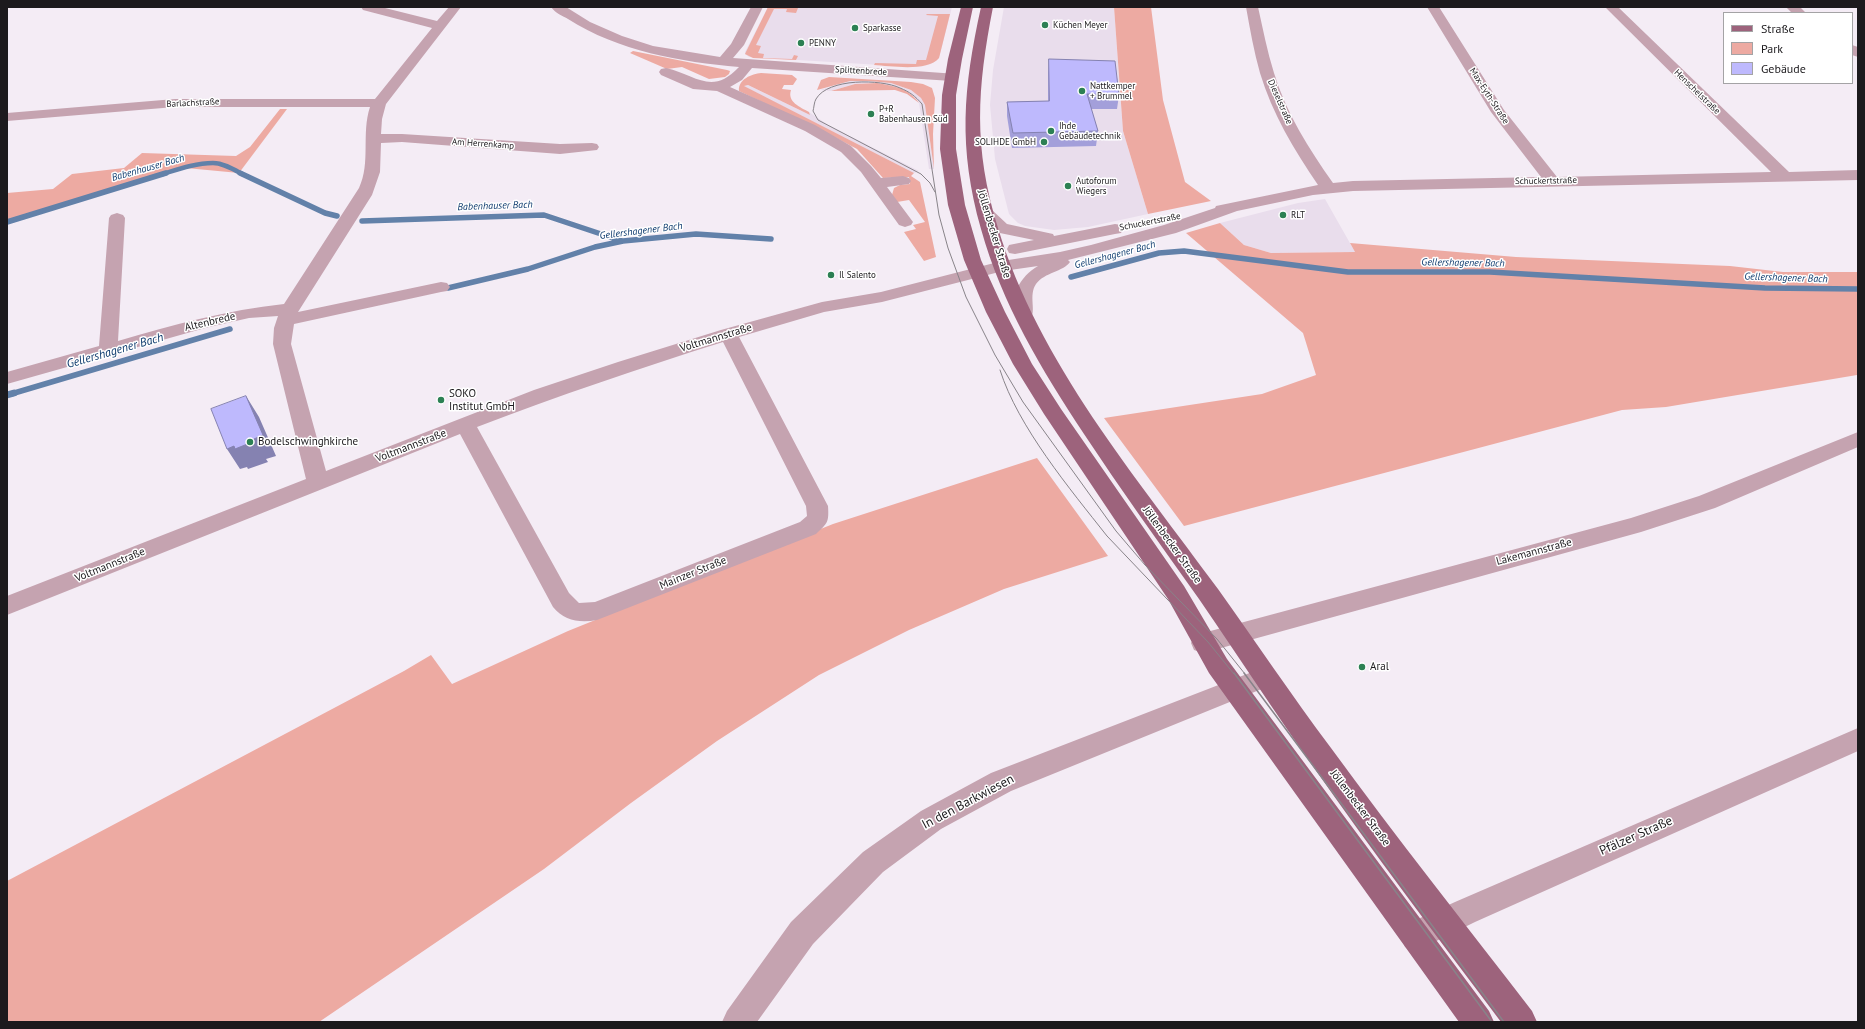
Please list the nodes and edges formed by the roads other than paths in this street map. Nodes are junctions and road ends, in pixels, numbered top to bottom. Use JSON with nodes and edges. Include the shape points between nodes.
{"nodes":[{"id":1,"x":367,"y":7,"type":"edge"},
{"id":2,"x":455,"y":7,"type":"edge"},
{"id":3,"x":557,"y":7,"type":"edge"},
{"id":4,"x":757,"y":7,"type":"edge"},
{"id":5,"x":967,"y":7,"type":"edge"},
{"id":6,"x":987,"y":7,"type":"edge"},
{"id":7,"x":1252,"y":7,"type":"edge"},
{"id":8,"x":1433,"y":7,"type":"edge"},
{"id":9,"x":1611,"y":7,"type":"edge"},
{"id":10,"x":440,"y":26,"type":"junction"},
{"id":11,"x":723,"y":62,"type":"junction"},
{"id":12,"x":748,"y":65,"type":"junction"},
{"id":13,"x":666,"y":72,"type":"dead end"},
{"id":14,"x":952,"y":77,"type":"junction"},
{"id":15,"x":975,"y":78,"type":"junction"},
{"id":16,"x":719,"y":87,"type":"junction"},
{"id":17,"x":379,"y":103,"type":"junction"},
{"id":18,"x":7,"y":117,"type":"edge"},
{"id":19,"x":373,"y":139,"type":"junction"},
{"id":20,"x":592,"y":147,"type":"dead end"},
{"id":21,"x":1858,"y":175,"type":"edge"},
{"id":22,"x":1784,"y":176,"type":"junction"},
{"id":23,"x":1552,"y":181,"type":"junction"},
{"id":24,"x":903,"y":182,"type":"dead end"},
{"id":25,"x":876,"y":183,"type":"junction"},
{"id":26,"x":1328,"y":188,"type":"junction"},
{"id":27,"x":1235,"y":206,"type":"junction"},
{"id":28,"x":986,"y":213,"type":"junction"},
{"id":29,"x":117,"y":218,"type":"dead end"},
{"id":30,"x":905,"y":222,"type":"dead end"},
{"id":31,"x":1064,"y":239,"type":"junction"},
{"id":32,"x":1094,"y":249,"type":"junction"},
{"id":33,"x":999,"y":259,"type":"junction"},
{"id":34,"x":974,"y":266,"type":"junction"},
{"id":35,"x":441,"y":287,"type":"dead end"},
{"id":36,"x":287,"y":315,"type":"junction"},
{"id":37,"x":1024,"y":316,"type":"junction"},
{"id":38,"x":728,"y":334,"type":"junction"},
{"id":39,"x":108,"y":349,"type":"junction"},
{"id":40,"x":7,"y":378,"type":"edge"},
{"id":41,"x":465,"y":424,"type":"junction"},
{"id":42,"x":1858,"y":439,"type":"edge"},
{"id":43,"x":318,"y":482,"type":"junction"},
{"id":44,"x":7,"y":606,"type":"edge"},
{"id":45,"x":1237,"y":634,"type":"junction"},
{"id":46,"x":1203,"y":643,"type":"junction"},
{"id":47,"x":1266,"y":677,"type":"junction"},
{"id":48,"x":1235,"y":690,"type":"junction"},
{"id":49,"x":1858,"y":739,"type":"edge"},
{"id":50,"x":1444,"y":921,"type":"junction"},
{"id":51,"x":1416,"y":936,"type":"junction"},
{"id":52,"x":738,"y":1022,"type":"edge"},
{"id":53,"x":1478,"y":1022,"type":"edge"},
{"id":54,"x":1521,"y":1022,"type":"edge"}],
"edges":[{"from":1,"to":10,"type":"street"},
{"from":2,"to":10,"type":"street"},
{"from":3,"to":11,"type":"street","name":"Splittenbrede","via":[[577,20],[624,40],[673,54]]},
{"from":4,"to":11,"type":"street","via":[[737,46]]},
{"from":5,"to":14,"type":"main road","name":"Jöllenbecker Straße"},
{"from":6,"to":15,"type":"main road","name":"Jöllenbecker Straße"},
{"from":7,"to":26,"type":"street","name":"Dieselstraße","via":[[1262,54],[1275,94],[1300,143]]},
{"from":8,"to":23,"type":"street","name":"Max-Eyth-Straße","via":[[1498,112]]},
{"from":9,"to":22,"type":"street","name":"Henschelstraße"},
{"from":10,"to":17,"type":"street"},
{"from":11,"to":12,"type":"street","name":"Splittenbrede"},
{"from":12,"to":14,"type":"street","name":"Splittenbrede"},
{"from":12,"to":16,"type":"street","via":[[737,77]]},
{"from":13,"to":16,"type":"street","via":[[698,86]]},
{"from":14,"to":15,"type":"main road","name":"Splittenbrede"},
{"from":14,"to":34,"type":"main road","name":"Jöllenbecker Straße","via":[[947,117],[949,162],[957,211]]},
{"from":15,"to":28,"type":"main road","name":"Jöllenbecker Straße","via":[[972,110],[974,150]]},
{"from":16,"to":25,"type":"street","via":[[810,128],[840,145],[858,159]]},
{"from":17,"to":18,"type":"street","name":"Barlachstraße","via":[[218,102]]},
{"from":17,"to":19,"type":"street","via":[[375,112]]},
{"from":19,"to":20,"type":"street","name":"Am Herrenkamp","via":[[402,138],[560,150]]},
{"from":19,"to":36,"type":"street","via":[[370,184]]},
{"from":21,"to":22,"type":"street","name":"Schuckertstraße"},
{"from":22,"to":23,"type":"street","name":"Schuckertstraße"},
{"from":23,"to":26,"type":"street","name":"Schuckertstraße"},
{"from":24,"to":25,"type":"street"},
{"from":25,"to":30,"type":"street"},
{"from":26,"to":27,"type":"street","name":"Schuckertstraße"},
{"from":27,"to":31,"type":"street","name":"Schuckertstraße"},
{"from":27,"to":32,"type":"street","name":"Schuckertstraße","via":[[1170,229]]},
{"from":28,"to":31,"type":"street","name":"Schuckertstraße","via":[[1001,228],[1041,238]]},
{"from":28,"to":33,"type":"main road","name":"Jöllenbecker Straße"},
{"from":29,"to":39,"type":"street"},
{"from":31,"to":33,"type":"street","name":"Schuckertstraße"},
{"from":32,"to":33,"type":"street","name":"Schuckertstraße","via":[[1060,257]]},
{"from":32,"to":37,"type":"street","name":"Schuckertstraße","via":[[1051,266],[1033,277],[1024,288]]},
{"from":33,"to":34,"type":"street","name":"Voltmannstraße"},
{"from":33,"to":37,"type":"main road","name":"Jöllenbecker Straße"},
{"from":34,"to":38,"type":"street","name":"Voltmannstraße","via":[[882,297],[822,307]]},
{"from":34,"to":46,"type":"main road","name":"Jöllenbecker Straße","via":[[1000,322],[1028,370],[1180,599]]},
{"from":35,"to":36,"type":"street"},
{"from":36,"to":39,"type":"street","name":"Altenbrede","via":[[249,313],[213,320]]},
{"from":36,"to":43,"type":"street","via":[[282,336],[285,358]]},
{"from":37,"to":45,"type":"main road","name":"Jöllenbecker Straße","via":[[1047,359],[1124,478]]},
{"from":38,"to":41,"type":"street","name":"Voltmannstraße","via":[[613,370]]},
{"from":38,"to":41,"type":"street","name":"Mainzer Straße","via":[[817,506],[818,519],[808,528],[597,611],[575,612],[566,607],[561,600]]},
{"from":39,"to":40,"type":"street","name":"Altenbrede"},
{"from":41,"to":43,"type":"street","name":"Voltmannstraße"},
{"from":42,"to":45,"type":"street","name":"Lakemannstraße","via":[[1707,502],[1633,526]]},
{"from":43,"to":44,"type":"street","name":"Voltmannstraße"},
{"from":45,"to":46,"type":"street","name":"Lakemannstraße"},
{"from":45,"to":47,"type":"main road","name":"Jöllenbecker Straße"},
{"from":46,"to":48,"type":"main road","name":"Jöllenbecker Straße"},
{"from":47,"to":48,"type":"street","name":"In den Barkwiesen"},
{"from":47,"to":50,"type":"main road","name":"Jöllenbecker Straße","via":[[1321,756]]},
{"from":48,"to":51,"type":"main road","name":"Jöllenbecker Straße"},
{"from":48,"to":52,"type":"street","name":"In den Barkwiesen","via":[[1001,782],[931,820],[873,862],[802,933]]},
{"from":49,"to":50,"type":"street","name":"Pfälzer Straße"},
{"from":50,"to":51,"type":"street","name":"Pfälzer Straße"},
{"from":50,"to":54,"type":"main road","name":"Jöllenbecker Straße"},
{"from":51,"to":53,"type":"main road","name":"Jöllenbecker Straße"}]}
